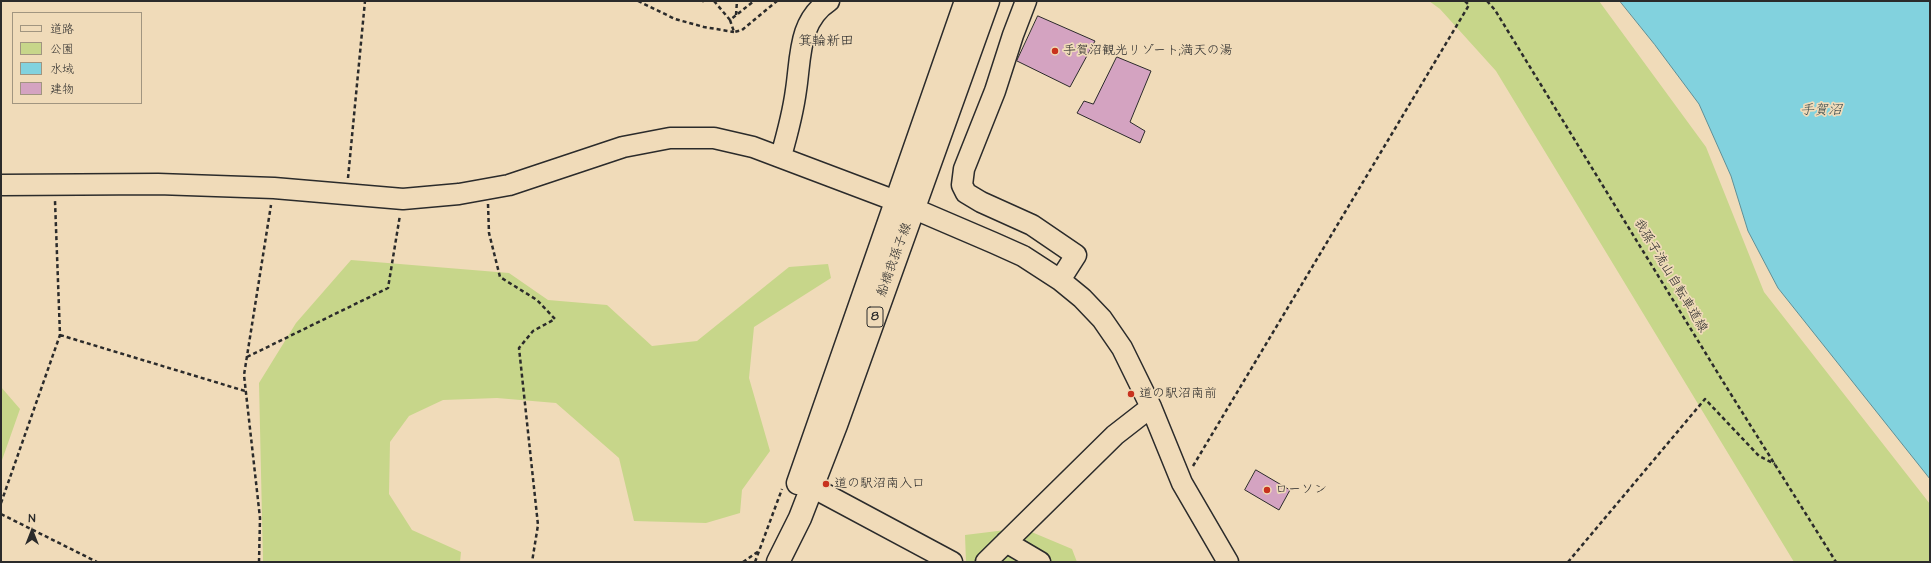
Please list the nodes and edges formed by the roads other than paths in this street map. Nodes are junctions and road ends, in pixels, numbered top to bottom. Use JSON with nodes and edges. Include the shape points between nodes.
{"nodes":[{"id":1,"x":829,"y":1,"type":"edge"},
{"id":2,"x":988,"y":1,"type":"edge"},
{"id":3,"x":1026,"y":1,"type":"edge"},
{"id":4,"x":963,"y":2,"type":"edge"},
{"id":5,"x":809,"y":9,"type":"edge"},
{"id":6,"x":781,"y":156,"type":"junction"},
{"id":7,"x":1,"y":185,"type":"edge"},
{"id":8,"x":905,"y":205,"type":"junction"},
{"id":9,"x":1060,"y":280,"type":"junction"},
{"id":10,"x":1151,"y":407,"type":"junction"},
{"id":11,"x":812,"y":487,"type":"junction"},
{"id":12,"x":1006,"y":542,"type":"junction"},
{"id":13,"x":766,"y":556,"type":"edge"},
{"id":14,"x":778,"y":562,"type":"edge"},
{"id":15,"x":952,"y":562,"type":"edge"},
{"id":16,"x":986,"y":562,"type":"edge"},
{"id":17,"x":1040,"y":562,"type":"edge"},
{"id":18,"x":1228,"y":562,"type":"edge"}],
"edges":[{"from":1,"to":5,"type":"street","via":[[822,6]]},
{"from":2,"to":8,"type":"main road","name":"船橋我孫子線","number":"8"},
{"from":3,"to":9,"type":"street","via":[[995,91],[964,169],[962,185],[966,194],[1032,225],[1076,255]]},
{"from":4,"to":8,"type":"main road","name":"船橋我孫子線","number":"8"},
{"from":5,"to":6,"type":"street","via":[[800,52],[796,90]]},
{"from":6,"to":7,"type":"street","via":[[714,138],[670,138],[623,148],[509,185],[459,194],[402,199],[274,188],[158,184]]},
{"from":6,"to":8,"type":"street"},
{"from":8,"to":9,"type":"street","via":[[1023,256]]},
{"from":8,"to":11,"type":"main road","name":"船橋我孫子線","number":"8"},
{"from":8,"to":13,"type":"main road","name":"船橋我孫子線","number":"8","via":[[787,514]]},
{"from":9,"to":10,"type":"street","via":[[1082,298],[1106,325],[1122,348]]},
{"from":10,"to":12,"type":"street","via":[[1115,435]]},
{"from":10,"to":18,"type":"street","via":[[1182,483]]},
{"from":11,"to":14,"type":"main road","name":"船橋我孫子線","number":"8"},
{"from":11,"to":15,"type":"street"},
{"from":12,"to":16,"type":"street"},
{"from":12,"to":17,"type":"street"}]}
